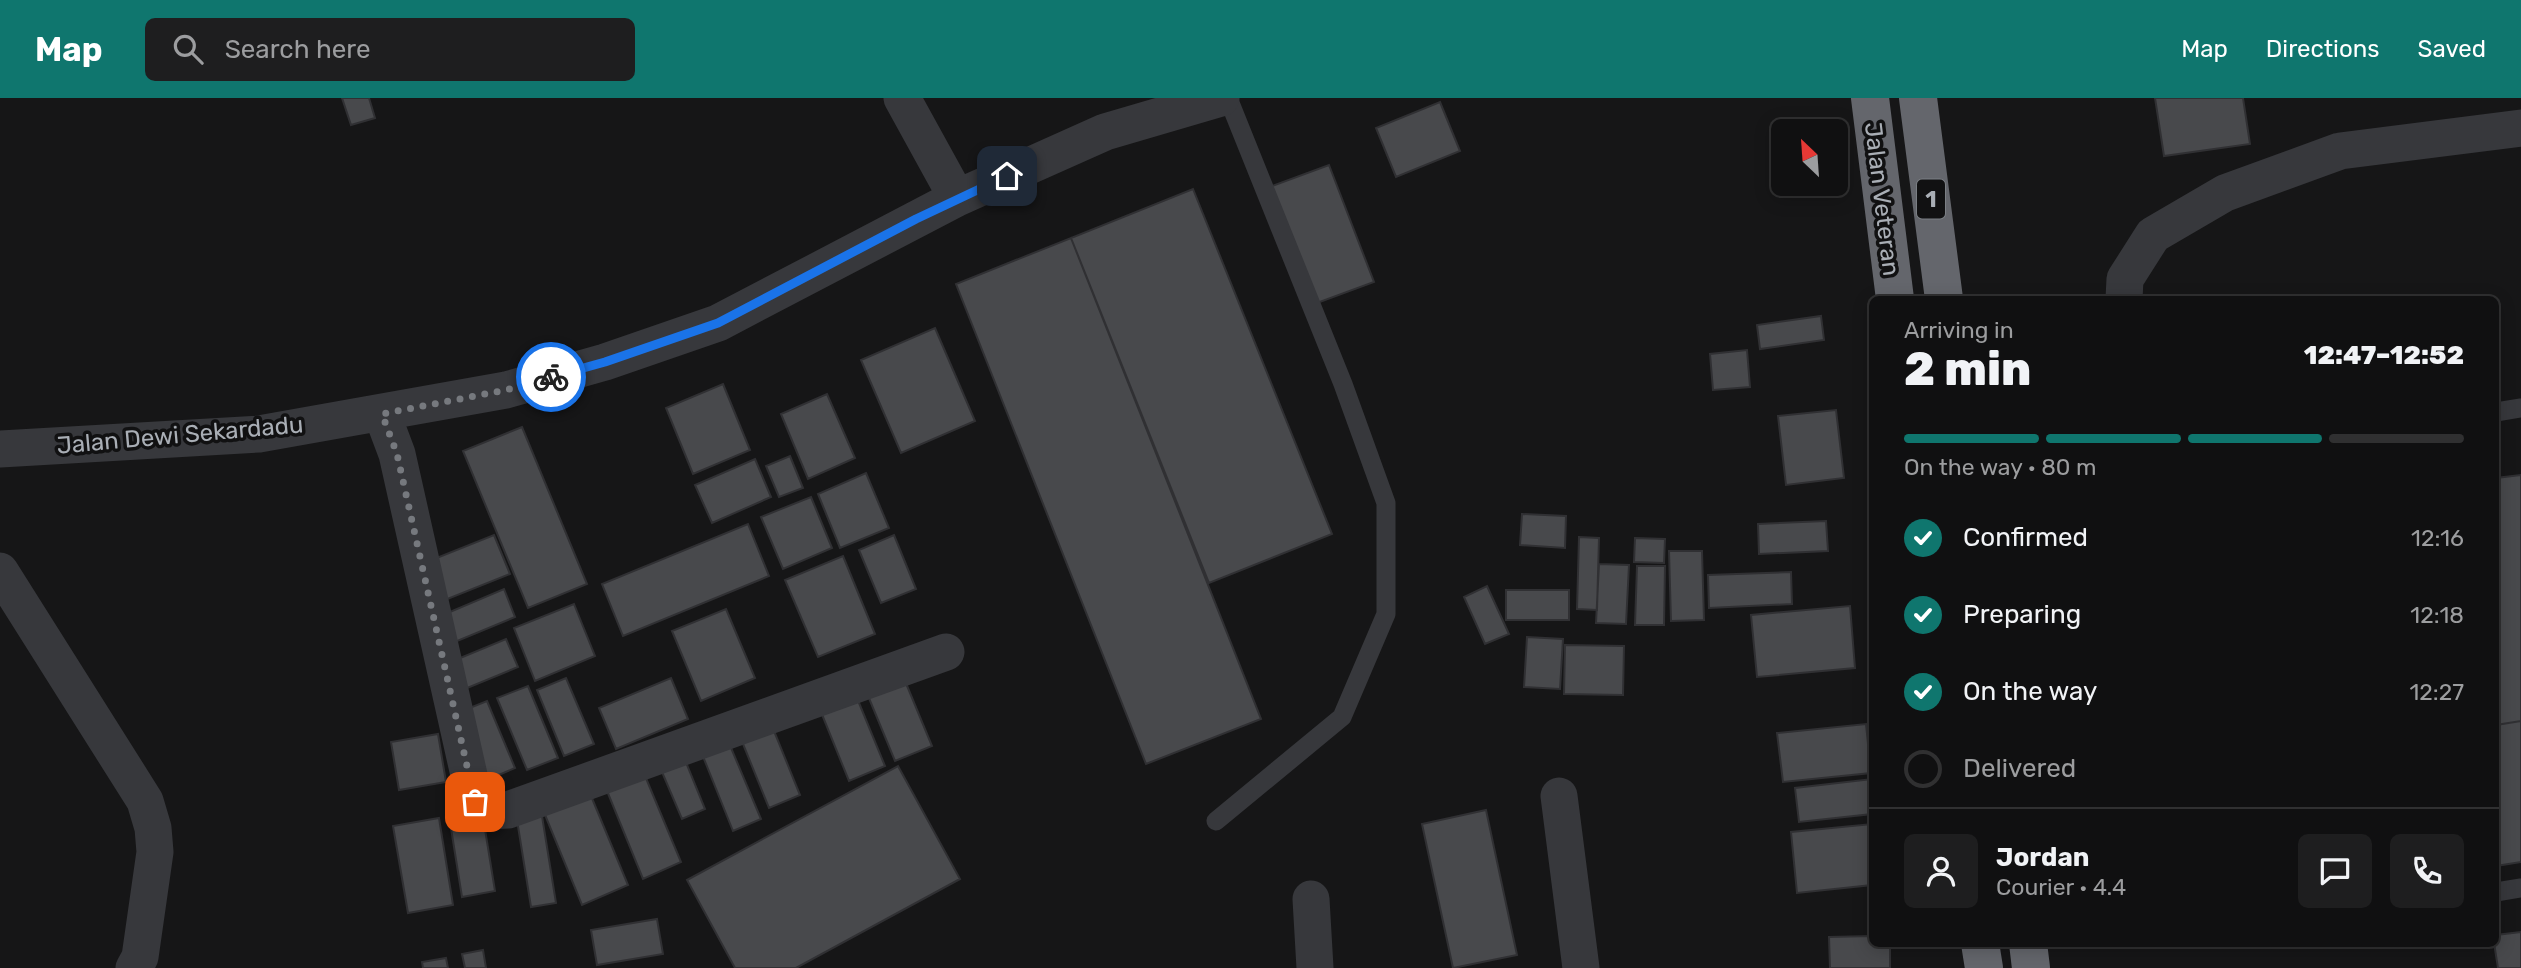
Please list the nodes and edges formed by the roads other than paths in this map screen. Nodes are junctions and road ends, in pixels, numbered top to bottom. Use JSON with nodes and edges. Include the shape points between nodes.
{"nodes":[{"id":1,"x":902,"y":98,"type":"edge"},
{"id":2,"x":1222,"y":98,"type":"edge"},
{"id":3,"x":1228,"y":98,"type":"edge"},
{"id":4,"x":1870,"y":98,"type":"edge"},
{"id":5,"x":1918,"y":98,"type":"edge"},
{"id":6,"x":2521,"y":128,"type":"edge"},
{"id":7,"x":957,"y":198,"type":"junction"},
{"id":8,"x":1895,"y":296,"type":"edge"},
{"id":9,"x":1944,"y":296,"type":"edge"},
{"id":10,"x":2124,"y":296,"type":"edge"},
{"id":11,"x":2521,"y":408,"type":"edge"},
{"id":12,"x":2499,"y":412,"type":"edge"},
{"id":13,"x":382,"y":414,"type":"junction"},
{"id":14,"x":0,"y":449,"type":"edge"},
{"id":15,"x":0,"y":571,"type":"edge"},
{"id":16,"x":946,"y":652,"type":"dead end"},
{"id":17,"x":1559,"y":796,"type":"dead end"},
{"id":18,"x":1216,"y":821,"type":"dead end"},
{"id":19,"x":2521,"y":888,"type":"edge"},
{"id":20,"x":2499,"y":892,"type":"edge"},
{"id":21,"x":1311,"y":899,"type":"dead end"},
{"id":22,"x":1981,"y":947,"type":"edge"},
{"id":23,"x":2028,"y":947,"type":"edge"},
{"id":24,"x":134,"y":968,"type":"edge"},
{"id":25,"x":1315,"y":968,"type":"edge"},
{"id":26,"x":1581,"y":968,"type":"edge"},
{"id":27,"x":1984,"y":968,"type":"edge"},
{"id":28,"x":2031,"y":968,"type":"edge"}],
"edges":[{"from":1,"to":7,"type":"street"},
{"from":2,"to":7,"type":"street","name":"Jalan Dewi Sekardadu","via":[[1105,132]]},
{"from":3,"to":18,"type":"lane","via":[[1386,503],[1386,614],[1342,716]]},
{"from":4,"to":8,"type":"highway","name":"Jalan Veteran","number":"1"},
{"from":5,"to":9,"type":"highway","name":"Jalan Veteran","number":"1"},
{"from":6,"to":10,"type":"street","via":[[2340,152],[2225,193],[2153,235],[2125,279]]},
{"from":7,"to":13,"type":"street","name":"Jalan Dewi Sekardadu","via":[[718,323],[506,390]]},
{"from":11,"to":12,"type":"lane"},
{"from":13,"to":14,"type":"street","name":"Jalan Dewi Sekardadu","via":[[259,434]]},
{"from":13,"to":16,"type":"street","via":[[397,454],[475,802],[488,811],[508,810]]},
{"from":15,"to":24,"type":"street","via":[[145,801],[155,852],[140,957]]},
{"from":17,"to":26,"type":"street"},
{"from":19,"to":20,"type":"lane"},
{"from":21,"to":25,"type":"street"},
{"from":22,"to":27,"type":"highway"},
{"from":23,"to":28,"type":"highway"}]}
